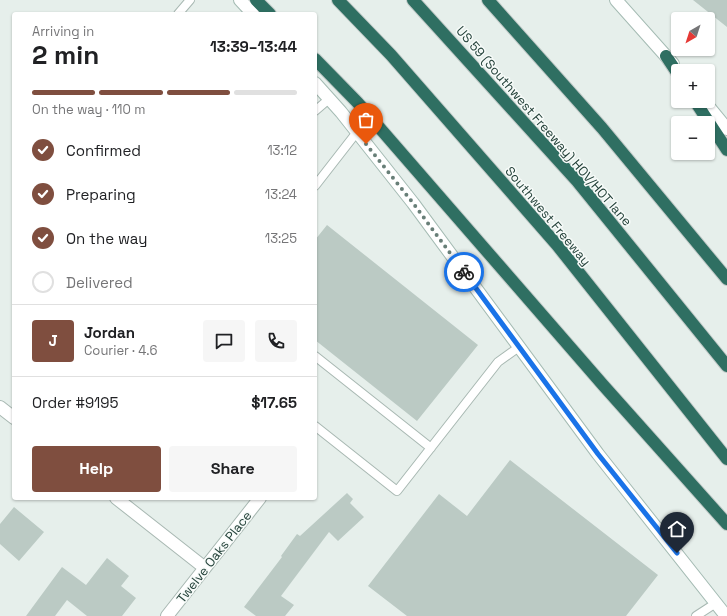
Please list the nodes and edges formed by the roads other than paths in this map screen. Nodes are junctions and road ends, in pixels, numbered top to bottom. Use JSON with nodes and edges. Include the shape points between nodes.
{"nodes":[{"id":1,"x":190,"y":0,"type":"edge"},
{"id":2,"x":240,"y":0,"type":"edge"},
{"id":3,"x":256,"y":0,"type":"edge"},
{"id":4,"x":338,"y":0,"type":"edge"},
{"id":5,"x":413,"y":0,"type":"edge"},
{"id":6,"x":488,"y":0,"type":"edge"},
{"id":7,"x":616,"y":0,"type":"edge"},
{"id":8,"x":180,"y":12,"type":"edge"},
{"id":9,"x":250,"y":12,"type":"edge"},
{"id":10,"x":268,"y":12,"type":"edge"},
{"id":11,"x":666,"y":56,"type":"junction"},
{"id":12,"x":317,"y":61,"type":"edge"},
{"id":13,"x":671,"y":64,"type":"edge"},
{"id":14,"x":673,"y":64,"type":"edge"},
{"id":15,"x":317,"y":85,"type":"edge"},
{"id":16,"x":329,"y":99,"type":"junction"},
{"id":17,"x":700,"y":108,"type":"edge"},
{"id":18,"x":710,"y":108,"type":"edge"},
{"id":19,"x":317,"y":109,"type":"edge"},
{"id":20,"x":727,"y":129,"type":"edge"},
{"id":21,"x":357,"y":132,"type":"junction"},
{"id":22,"x":727,"y":150,"type":"edge"},
{"id":23,"x":317,"y":183,"type":"edge"},
{"id":24,"x":727,"y":279,"type":"edge"},
{"id":25,"x":519,"y":347,"type":"junction"},
{"id":26,"x":317,"y":358,"type":"edge"},
{"id":27,"x":727,"y":366,"type":"edge"},
{"id":28,"x":0,"y":407,"type":"edge"},
{"id":29,"x":12,"y":416,"type":"edge"},
{"id":30,"x":317,"y":428,"type":"edge"},
{"id":31,"x":431,"y":448,"type":"junction"},
{"id":32,"x":727,"y":459,"type":"edge"},
{"id":33,"x":119,"y":500,"type":"edge"},
{"id":34,"x":258,"y":500,"type":"edge"},
{"id":35,"x":727,"y":524,"type":"edge"},
{"id":36,"x":205,"y":568,"type":"junction"},
{"id":37,"x":716,"y":603,"type":"junction"},
{"id":38,"x":167,"y":616,"type":"edge"},
{"id":39,"x":696,"y":616,"type":"edge"},
{"id":40,"x":726,"y":616,"type":"edge"}],
"edges":[{"from":1,"to":8,"type":"lane"},
{"from":2,"to":9,"type":"main road"},
{"from":3,"to":10,"type":"highway"},
{"from":4,"to":32,"type":"highway","name":"Southwest Freeway","via":[[391,55],[557,245]]},
{"from":5,"to":27,"type":"highway","name":"US 59 (Southwest Freeway) HOV/HOT lane","via":[[577,181]]},
{"from":6,"to":24,"type":"highway","via":[[602,128]]},
{"from":7,"to":11,"type":"main road"},
{"from":11,"to":13,"type":"highway"},
{"from":11,"to":14,"type":"main road"},
{"from":12,"to":35,"type":"highway","via":[[358,103]]},
{"from":15,"to":16,"type":"main road"},
{"from":16,"to":19,"type":"lane"},
{"from":16,"to":21,"type":"main road"},
{"from":17,"to":22,"type":"highway"},
{"from":18,"to":20,"type":"main road"},
{"from":21,"to":23,"type":"lane"},
{"from":21,"to":25,"type":"main road"},
{"from":25,"to":31,"type":"lane","via":[[498,362]]},
{"from":25,"to":37,"type":"main road","via":[[598,454]]},
{"from":26,"to":31,"type":"lane"},
{"from":28,"to":29,"type":"main road"},
{"from":30,"to":31,"type":"lane","via":[[397,491]]},
{"from":33,"to":36,"type":"main road"},
{"from":34,"to":36,"type":"main road","name":"Twelve Oaks Place"},
{"from":36,"to":38,"type":"main road","name":"Twelve Oaks Place"},
{"from":37,"to":39,"type":"lane"},
{"from":37,"to":40,"type":"main road"}]}
